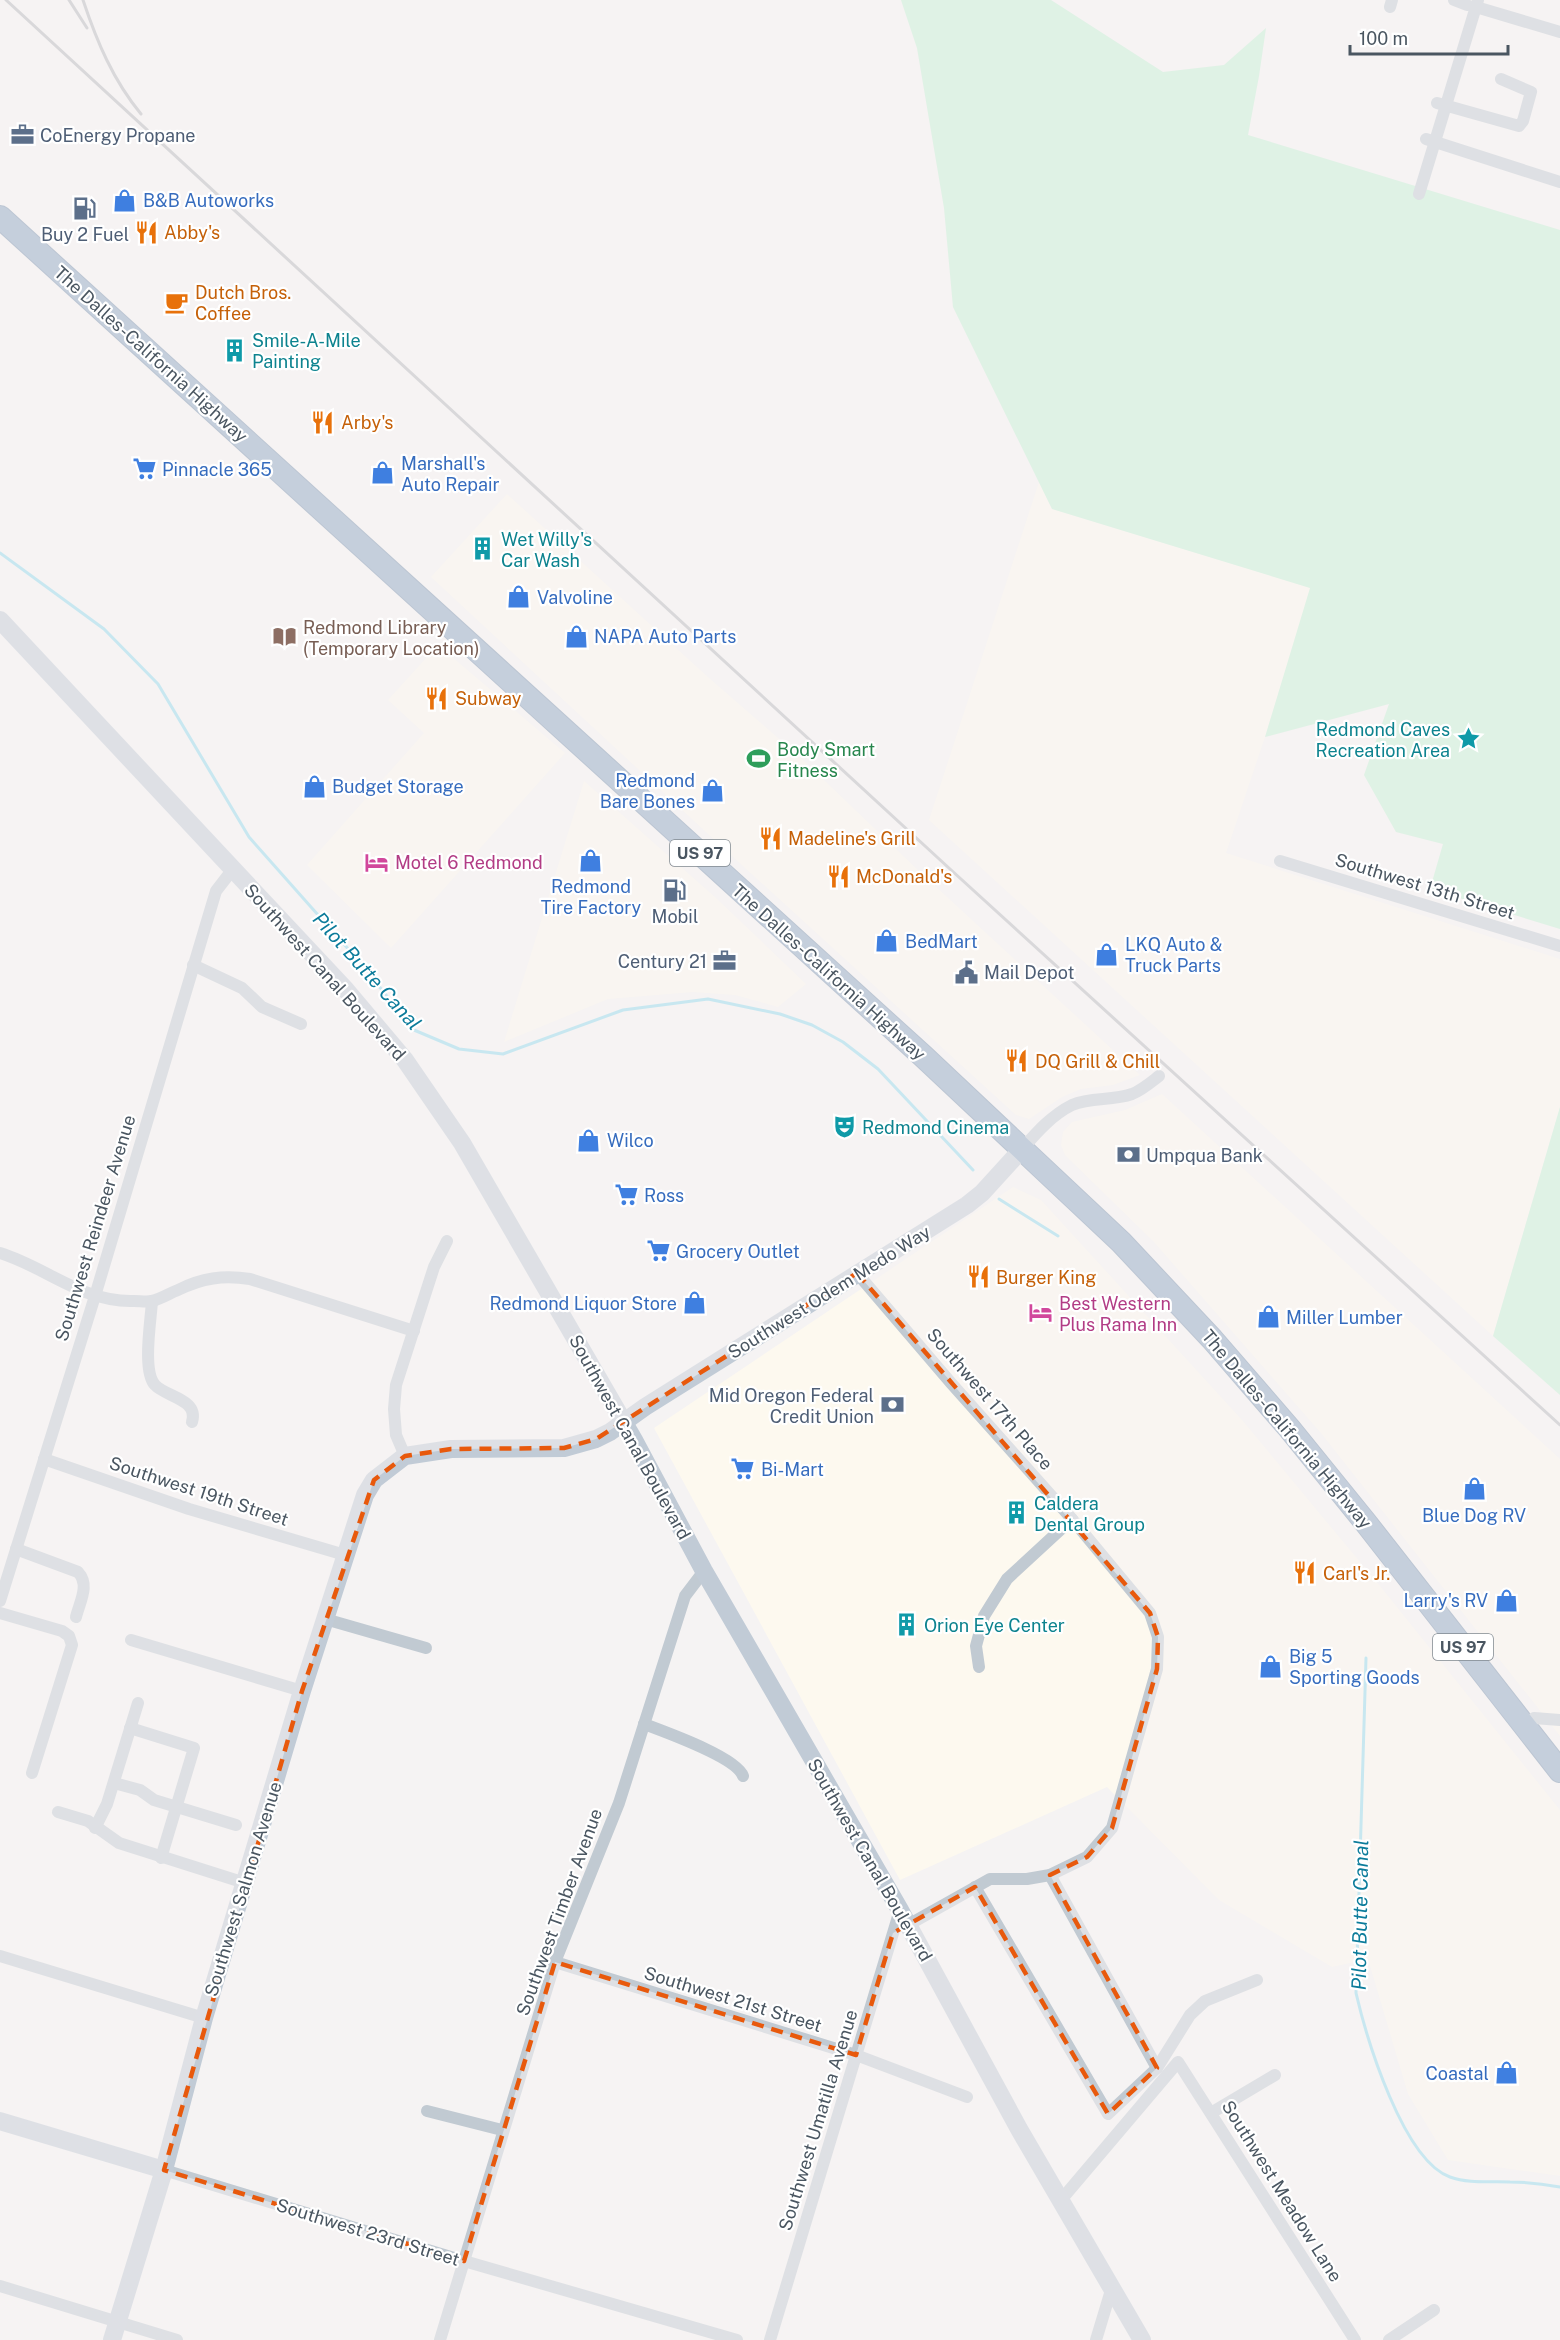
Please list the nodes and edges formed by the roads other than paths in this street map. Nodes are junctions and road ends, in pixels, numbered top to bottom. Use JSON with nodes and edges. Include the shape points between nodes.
{"nodes":[{"id":1,"x":1454,"y":0,"type":"edge"},
{"id":2,"x":1473,"y":4,"type":"edge"},
{"id":3,"x":1560,"y":32,"type":"edge"},
{"id":4,"x":1501,"y":80,"type":"dead end"},
{"id":5,"x":1437,"y":103,"type":"dead end"},
{"id":6,"x":1426,"y":139,"type":"dead end"},
{"id":7,"x":1560,"y":182,"type":"edge"},
{"id":8,"x":1419,"y":194,"type":"dead end"},
{"id":9,"x":0,"y":217,"type":"edge"},
{"id":10,"x":0,"y":621,"type":"edge"},
{"id":11,"x":1280,"y":861,"type":"dead end"},
{"id":12,"x":233,"y":869,"type":"junction"},
{"id":13,"x":1560,"y":946,"type":"edge"},
{"id":14,"x":193,"y":965,"type":"junction"},
{"id":15,"x":301,"y":1024,"type":"dead end"},
{"id":16,"x":1159,"y":1076,"type":"dead end"},
{"id":17,"x":1023,"y":1148,"type":"junction"},
{"id":18,"x":447,"y":1241,"type":"dead end"},
{"id":19,"x":0,"y":1253,"type":"edge"},
{"id":20,"x":857,"y":1272,"type":"junction"},
{"id":21,"x":95,"y":1296,"type":"junction"},
{"id":22,"x":152,"y":1301,"type":"junction"},
{"id":23,"x":414,"y":1330,"type":"junction"},
{"id":24,"x":192,"y":1422,"type":"dead end"},
{"id":25,"x":623,"y":1422,"type":"junction"},
{"id":26,"x":405,"y":1456,"type":"junction"},
{"id":27,"x":44,"y":1460,"type":"junction"},
{"id":28,"x":1072,"y":1519,"type":"junction"},
{"id":29,"x":16,"y":1549,"type":"junction"},
{"id":30,"x":345,"y":1555,"type":"junction"},
{"id":31,"x":704,"y":1571,"type":"junction"},
{"id":32,"x":0,"y":1601,"type":"edge"},
{"id":33,"x":0,"y":1613,"type":"edge"},
{"id":34,"x":75,"y":1617,"type":"dead end"},
{"id":35,"x":325,"y":1619,"type":"junction"},
{"id":36,"x":131,"y":1640,"type":"dead end"},
{"id":37,"x":426,"y":1648,"type":"dead end"},
{"id":38,"x":979,"y":1667,"type":"dead end"},
{"id":39,"x":302,"y":1691,"type":"junction"},
{"id":40,"x":138,"y":1703,"type":"dead end"},
{"id":41,"x":1560,"y":1720,"type":"edge"},
{"id":42,"x":644,"y":1724,"type":"junction"},
{"id":43,"x":1524,"y":1725,"type":"junction"},
{"id":44,"x":130,"y":1728,"type":"junction"},
{"id":45,"x":1560,"y":1771,"type":"edge"},
{"id":46,"x":32,"y":1773,"type":"dead end"},
{"id":47,"x":743,"y":1776,"type":"dead end"},
{"id":48,"x":114,"y":1783,"type":"junction"},
{"id":49,"x":177,"y":1806,"type":"junction"},
{"id":50,"x":58,"y":1812,"type":"dead end"},
{"id":51,"x":236,"y":1825,"type":"dead end"},
{"id":52,"x":95,"y":1828,"type":"junction"},
{"id":53,"x":162,"y":1858,"type":"junction"},
{"id":54,"x":1050,"y":1875,"type":"junction"},
{"id":55,"x":245,"y":1883,"type":"junction"},
{"id":56,"x":975,"y":1887,"type":"junction"},
{"id":57,"x":904,"y":1917,"type":"junction"},
{"id":58,"x":0,"y":1956,"type":"edge"},
{"id":59,"x":555,"y":1962,"type":"junction"},
{"id":60,"x":1257,"y":1980,"type":"dead end"},
{"id":61,"x":204,"y":2018,"type":"junction"},
{"id":62,"x":856,"y":2055,"type":"junction"},
{"id":63,"x":1157,"y":2068,"type":"junction"},
{"id":64,"x":1275,"y":2075,"type":"dead end"},
{"id":65,"x":968,"y":2097,"type":"dead end"},
{"id":66,"x":427,"y":2110,"type":"dead end"},
{"id":67,"x":1211,"y":2113,"type":"junction"},
{"id":68,"x":0,"y":2121,"type":"edge"},
{"id":69,"x":502,"y":2130,"type":"junction"},
{"id":70,"x":164,"y":2170,"type":"junction"},
{"id":71,"x":1061,"y":2200,"type":"junction"},
{"id":72,"x":464,"y":2261,"type":"junction"},
{"id":73,"x":0,"y":2286,"type":"edge"},
{"id":74,"x":1112,"y":2287,"type":"junction"},
{"id":75,"x":1434,"y":2310,"type":"dead end"},
{"id":76,"x":115,"y":2331,"type":"edge"},
{"id":77,"x":177,"y":2340,"type":"edge"},
{"id":78,"x":440,"y":2340,"type":"edge"},
{"id":79,"x":737,"y":2340,"type":"edge"},
{"id":80,"x":770,"y":2340,"type":"edge"},
{"id":81,"x":1096,"y":2340,"type":"edge"},
{"id":82,"x":1142,"y":2340,"type":"edge"},
{"id":83,"x":1355,"y":2340,"type":"edge"},
{"id":84,"x":1389,"y":2340,"type":"edge"}],
"edges":[{"from":1,"to":2,"type":"street"},
{"from":2,"to":3,"type":"street"},
{"from":2,"to":8,"type":"street"},
{"from":4,"to":5,"type":"street","via":[[1531,92],[1519,126]]},
{"from":6,"to":7,"type":"street"},
{"from":9,"to":17,"type":"highway","name":"The Dalles-California Highway","number":"US 97"},
{"from":10,"to":12,"type":"main road","name":"Southwest Canal Boulevard"},
{"from":11,"to":13,"type":"street","name":"Southwest 13th Street"},
{"from":12,"to":14,"type":"street","name":"Southwest Reindeer Avenue","via":[[216,891]]},
{"from":12,"to":25,"type":"main road","name":"Southwest Canal Boulevard","via":[[405,1060],[462,1143]]},
{"from":14,"to":15,"type":"street","via":[[242,988],[262,1007]]},
{"from":14,"to":21,"type":"street","name":"Southwest Reindeer Avenue"},
{"from":16,"to":17,"type":"street","via":[[1132,1094],[1072,1105],[1048,1121]]},
{"from":17,"to":20,"type":"main road","name":"Southwest Odem Medo Way","via":[[967,1205]]},
{"from":17,"to":43,"type":"highway","name":"The Dalles-California Highway","number":"US 97","via":[[1121,1242],[1212,1339],[1366,1523]]},
{"from":18,"to":23,"type":"street","via":[[434,1267]]},
{"from":19,"to":21,"type":"street"},
{"from":20,"to":25,"type":"main road","name":"Southwest Odem Medo Way"},
{"from":20,"to":28,"type":"street","name":"Southwest 17th Place"},
{"from":21,"to":22,"type":"street","via":[[122,1302]]},
{"from":21,"to":27,"type":"street","name":"Southwest Reindeer Avenue"},
{"from":22,"to":23,"type":"street","via":[[207,1279],[235,1277]]},
{"from":22,"to":24,"type":"street","via":[[149,1374],[155,1385],[182,1398],[190,1408]]},
{"from":23,"to":26,"type":"street","via":[[396,1385],[394,1409],[396,1435]]},
{"from":25,"to":26,"type":"main road","name":"Southwest Salmon Avenue","via":[[596,1439],[564,1448],[451,1449]]},
{"from":25,"to":31,"type":"main road","name":"Southwest Canal Boulevard"},
{"from":26,"to":30,"type":"main road","name":"Southwest Salmon Avenue","via":[[374,1480]]},
{"from":27,"to":29,"type":"street","name":"Southwest Reindeer Avenue"},
{"from":27,"to":30,"type":"street","name":"Southwest 19th Street","via":[[189,1509]]},
{"from":28,"to":38,"type":"street","via":[[1001,1588],[984,1616],[976,1646]]},
{"from":28,"to":54,"type":"street","name":"Southwest 17th Place","via":[[1150,1613],[1158,1637],[1157,1669],[1112,1828],[1087,1857]]},
{"from":29,"to":32,"type":"street","name":"Southwest Reindeer Avenue"},
{"from":29,"to":34,"type":"street","via":[[83,1577],[86,1584]]},
{"from":30,"to":35,"type":"main road","name":"Southwest Salmon Avenue"},
{"from":31,"to":42,"type":"street","name":"Southwest Timber Avenue","via":[[685,1596]]},
{"from":31,"to":57,"type":"main road","name":"Southwest Canal Boulevard"},
{"from":33,"to":46,"type":"street","via":[[62,1631],[72,1645]]},
{"from":35,"to":37,"type":"street"},
{"from":35,"to":39,"type":"main road","name":"Southwest Salmon Avenue"},
{"from":36,"to":39,"type":"street"},
{"from":39,"to":55,"type":"main road","name":"Southwest Salmon Avenue"},
{"from":40,"to":44,"type":"street"},
{"from":41,"to":43,"type":"street","via":[[1534,1718]]},
{"from":42,"to":47,"type":"street","via":[[693,1743],[741,1769]]},
{"from":42,"to":59,"type":"street","name":"Southwest Timber Avenue","via":[[619,1803]]},
{"from":43,"to":45,"type":"highway","name":"The Dalles-California Highway","number":"US 97"},
{"from":44,"to":48,"type":"street"},
{"from":44,"to":49,"type":"street","via":[[194,1748]]},
{"from":48,"to":49,"type":"street"},
{"from":48,"to":52,"type":"street"},
{"from":49,"to":51,"type":"street"},
{"from":49,"to":53,"type":"street"},
{"from":50,"to":52,"type":"street","via":[[88,1821]]},
{"from":52,"to":53,"type":"street","via":[[118,1842]]},
{"from":53,"to":55,"type":"street"},
{"from":54,"to":56,"type":"street","name":"Southwest 17th Place","via":[[990,1879]]},
{"from":54,"to":63,"type":"street"},
{"from":55,"to":61,"type":"main road","name":"Southwest Salmon Avenue"},
{"from":56,"to":57,"type":"street","name":"Southwest 17th Place"},
{"from":56,"to":63,"type":"street","via":[[1108,2114]]},
{"from":57,"to":62,"type":"street","name":"Southwest Umatilla Avenue"},
{"from":57,"to":71,"type":"main road","name":"Southwest Canal Boulevard"},
{"from":58,"to":61,"type":"street"},
{"from":59,"to":62,"type":"street","name":"Southwest 21st Street"},
{"from":59,"to":69,"type":"street","name":"Southwest Timber Avenue"},
{"from":60,"to":63,"type":"street","via":[[1204,2001],[1190,2015]]},
{"from":61,"to":70,"type":"main road","name":"Southwest Salmon Avenue"},
{"from":62,"to":65,"type":"street","name":"Southwest 21st Street"},
{"from":62,"to":80,"type":"street","name":"Southwest Umatilla Avenue"},
{"from":64,"to":67,"type":"street"},
{"from":66,"to":69,"type":"street"},
{"from":67,"to":71,"type":"street","name":"Southwest Meadow Lane","via":[[1178,2062]]},
{"from":67,"to":83,"type":"street","name":"Southwest Meadow Lane"},
{"from":68,"to":70,"type":"main road","name":"Southwest 23rd Street"},
{"from":69,"to":72,"type":"street","name":"Southwest Timber Avenue"},
{"from":70,"to":72,"type":"street","name":"Southwest 23rd Street"},
{"from":70,"to":76,"type":"main road","name":"Southwest Salmon Avenue"},
{"from":71,"to":74,"type":"main road","name":"Southwest Canal Boulevard"},
{"from":72,"to":78,"type":"street","name":"Southwest Timber Avenue"},
{"from":72,"to":79,"type":"street","name":"Southwest 23rd Street"},
{"from":73,"to":76,"type":"street"},
{"from":74,"to":81,"type":"street"},
{"from":74,"to":82,"type":"main road","name":"Southwest Canal Boulevard"},
{"from":75,"to":84,"type":"street"},
{"from":76,"to":77,"type":"street"}]}
